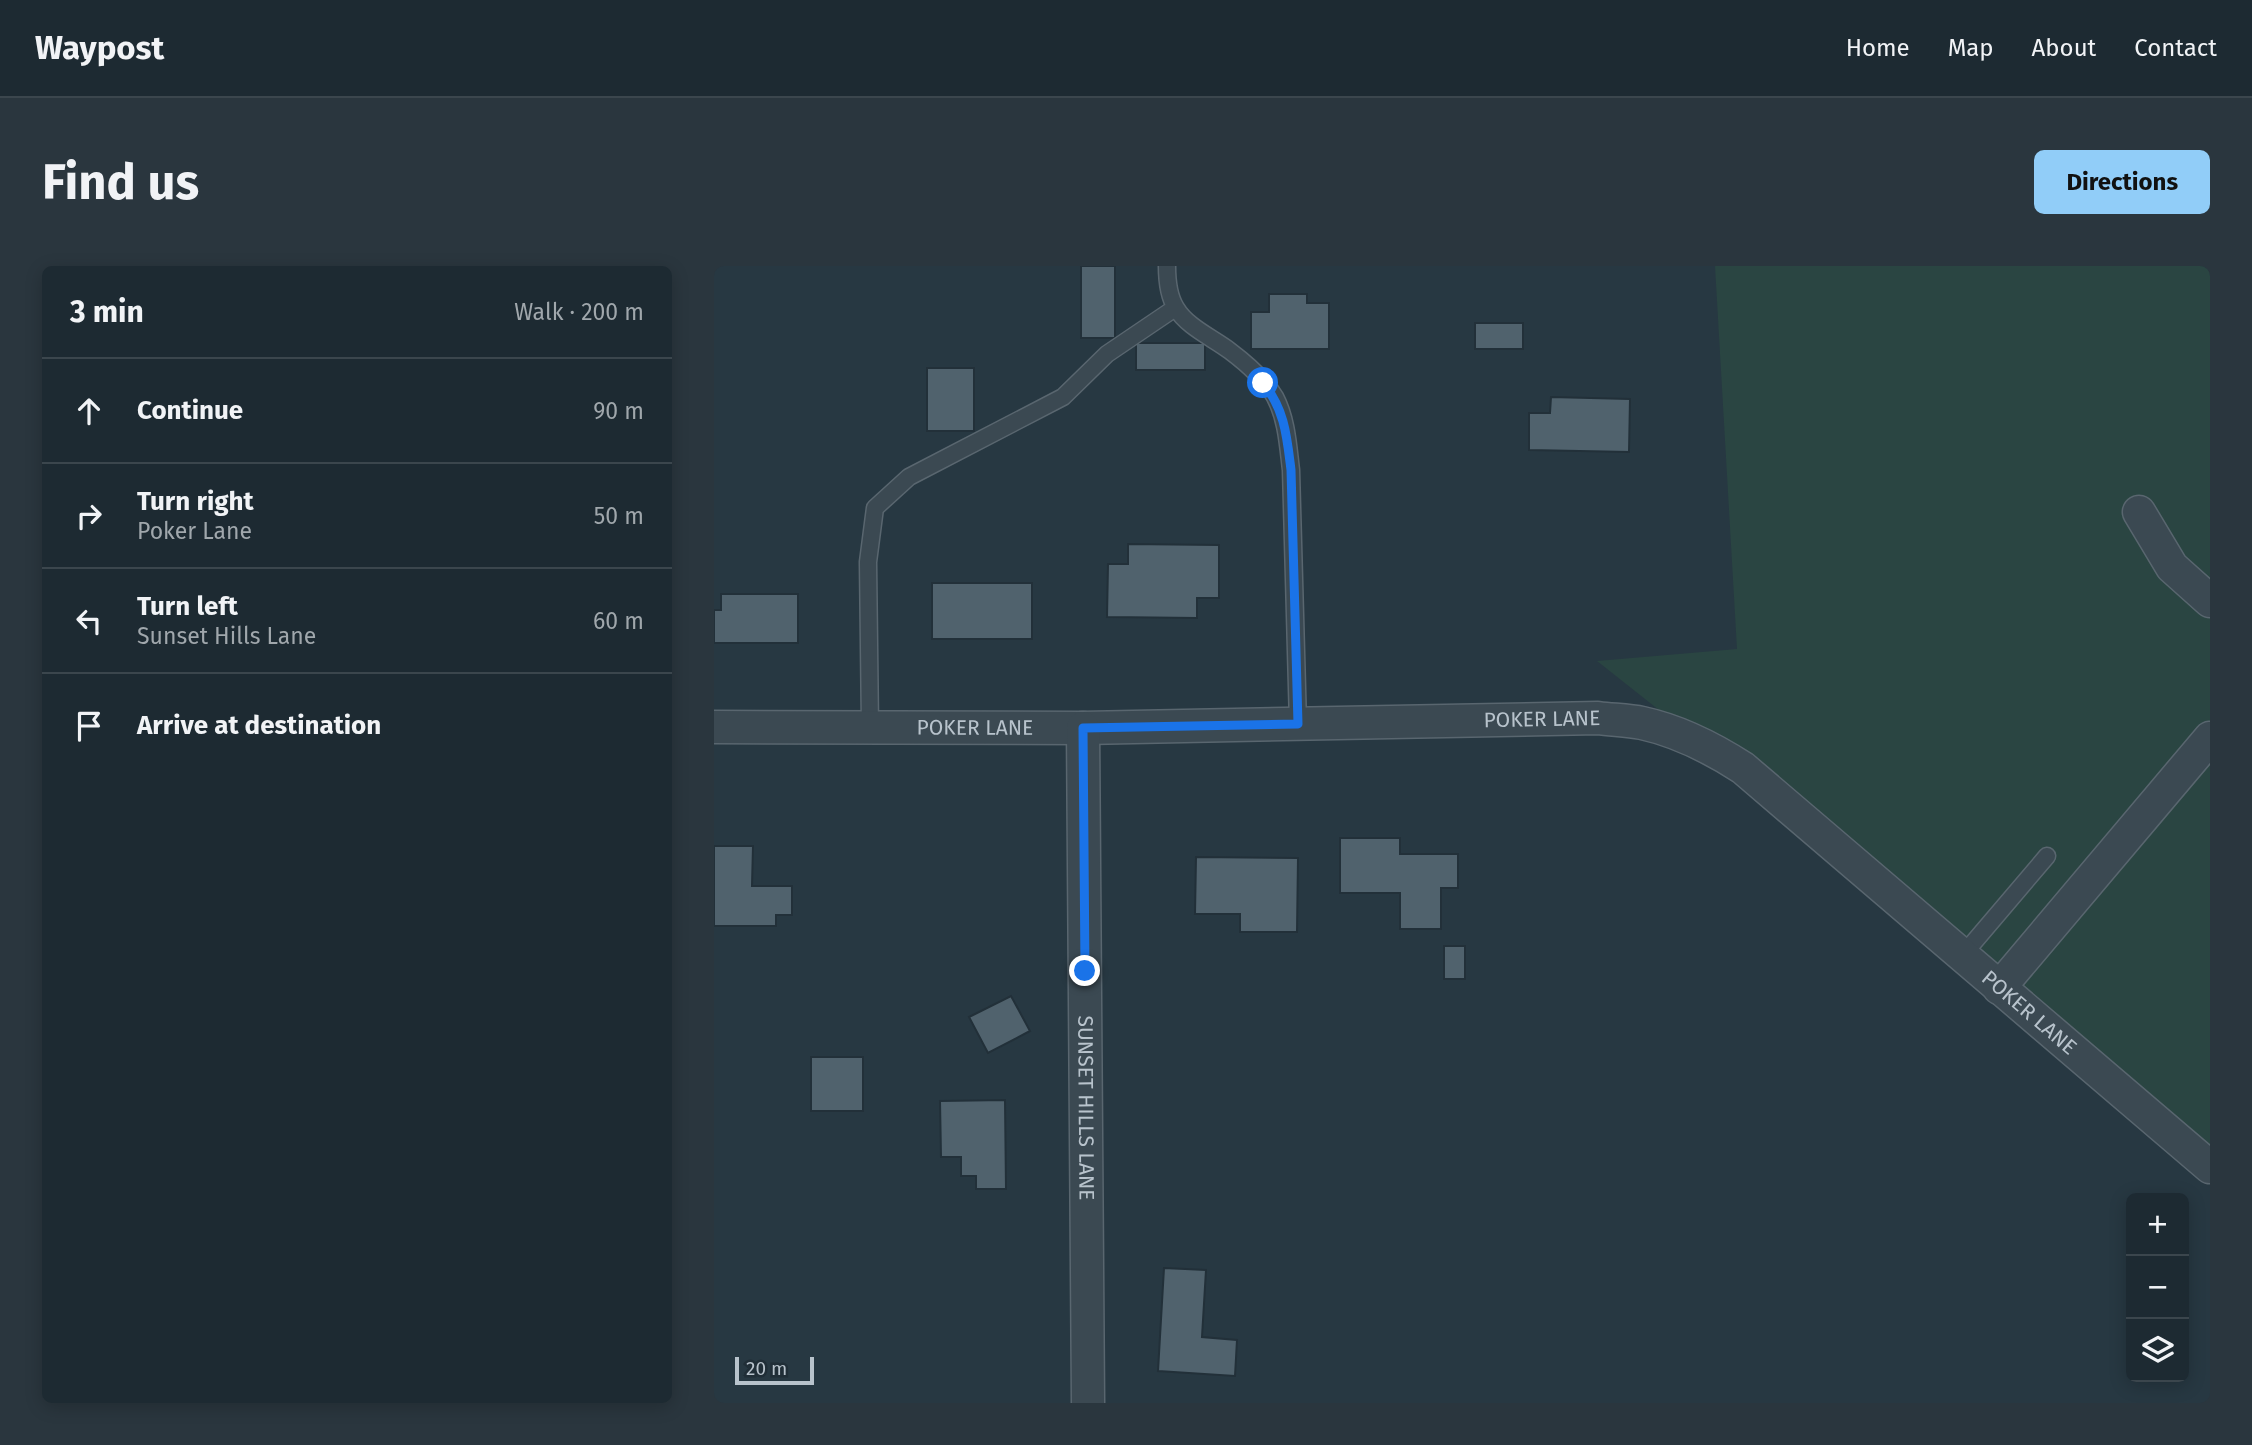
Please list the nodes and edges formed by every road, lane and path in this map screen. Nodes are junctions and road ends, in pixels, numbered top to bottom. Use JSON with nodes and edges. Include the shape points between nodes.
{"nodes":[{"id":1,"x":1167,"y":266,"type":"edge"},
{"id":2,"x":1175,"y":308,"type":"junction"},
{"id":3,"x":2139,"y":512,"type":"dead end"},
{"id":4,"x":2210,"y":601,"type":"edge"},
{"id":5,"x":1298,"y":724,"type":"junction"},
{"id":6,"x":714,"y":727,"type":"edge"},
{"id":7,"x":870,"y":727,"type":"junction"},
{"id":8,"x":1083,"y":728,"type":"junction"},
{"id":9,"x":2210,"y":738,"type":"edge"},
{"id":10,"x":2047,"y":856,"type":"dead end"},
{"id":11,"x":1962,"y":956,"type":"junction"},
{"id":12,"x":1999,"y":988,"type":"junction"},
{"id":13,"x":2210,"y":1167,"type":"edge"},
{"id":14,"x":1088,"y":1403,"type":"edge"}],
"edges":[{"from":1,"to":2,"type":"lane"},
{"from":2,"to":5,"type":"lane","via":[[1252,370],[1275,397],[1286,429]]},
{"from":2,"to":7,"type":"lane","via":[[1107,354],[1063,397],[909,477],[875,508],[867,562]]},
{"from":3,"to":4,"type":"street","via":[[2172,567]]},
{"from":5,"to":8,"type":"street","name":"POKER LANE"},
{"from":5,"to":11,"type":"street","name":"POKER LANE","via":[[1598,718],[1641,723],[1684,736],[1744,768]]},
{"from":6,"to":7,"type":"street","name":"POKER LANE"},
{"from":7,"to":8,"type":"street","name":"POKER LANE"},
{"from":8,"to":14,"type":"street","name":"SUNSET HILLS LANE"},
{"from":9,"to":12,"type":"street"},
{"from":10,"to":11,"type":"lane"},
{"from":11,"to":12,"type":"street","name":"POKER LANE"},
{"from":12,"to":13,"type":"street","name":"POKER LANE"}]}
